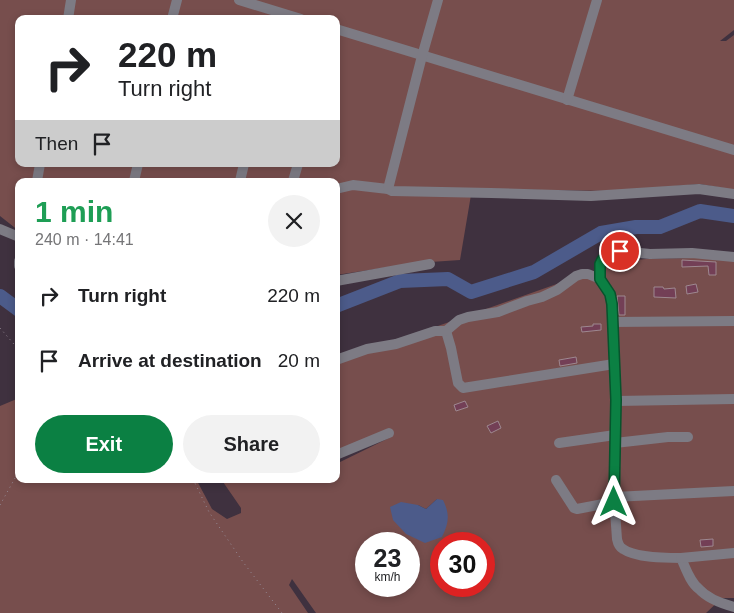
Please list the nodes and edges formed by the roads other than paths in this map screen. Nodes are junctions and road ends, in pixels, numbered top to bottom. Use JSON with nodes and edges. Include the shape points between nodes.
{"nodes":[{"id":1,"x":71,"y":0,"type":"edge"},
{"id":2,"x":177,"y":0,"type":"edge"},
{"id":3,"x":239,"y":0,"type":"edge"},
{"id":4,"x":438,"y":0,"type":"edge"},
{"id":5,"x":597,"y":0,"type":"edge"},
{"id":6,"x":69,"y":15,"type":"edge"},
{"id":7,"x":173,"y":15,"type":"edge"},
{"id":8,"x":279,"y":15,"type":"edge"},
{"id":9,"x":340,"y":31,"type":"edge"},
{"id":10,"x":422,"y":56,"type":"junction"},
{"id":11,"x":568,"y":100,"type":"junction"},
{"id":12,"x":734,"y":150,"type":"edge"},
{"id":13,"x":340,"y":188,"type":"edge"},
{"id":14,"x":388,"y":189,"type":"junction"},
{"id":15,"x":734,"y":194,"type":"edge"},
{"id":16,"x":0,"y":229,"type":"edge"},
{"id":17,"x":15,"y":236,"type":"edge"},
{"id":18,"x":734,"y":257,"type":"edge"},
{"id":19,"x":430,"y":264,"type":"dead end"},
{"id":20,"x":600,"y":279,"type":"junction"},
{"id":21,"x":340,"y":280,"type":"edge"},
{"id":22,"x":734,"y":321,"type":"edge"},
{"id":23,"x":612,"y":322,"type":"junction"},
{"id":24,"x":446,"y":331,"type":"junction"},
{"id":25,"x":340,"y":359,"type":"edge"},
{"id":26,"x":614,"y":364,"type":"junction"},
{"id":27,"x":734,"y":399,"type":"edge"},
{"id":28,"x":616,"y":400,"type":"junction"},
{"id":29,"x":389,"y":433,"type":"dead end"},
{"id":30,"x":688,"y":436,"type":"dead end"},
{"id":31,"x":615,"y":439,"type":"junction"},
{"id":32,"x":558,"y":443,"type":"dead end"},
{"id":33,"x":340,"y":453,"type":"edge"},
{"id":34,"x":556,"y":480,"type":"dead end"},
{"id":35,"x":734,"y":491,"type":"edge"},
{"id":36,"x":614,"y":500,"type":"junction"},
{"id":37,"x":734,"y":553,"type":"edge"},
{"id":38,"x":681,"y":558,"type":"junction"},
{"id":39,"x":734,"y":607,"type":"edge"}],
"edges":[{"from":1,"to":6,"type":"street"},
{"from":2,"to":7,"type":"street"},
{"from":3,"to":8,"type":"street"},
{"from":4,"to":10,"type":"street"},
{"from":5,"to":11,"type":"street"},
{"from":9,"to":10,"type":"street"},
{"from":10,"to":11,"type":"street"},
{"from":10,"to":14,"type":"street"},
{"from":11,"to":12,"type":"street"},
{"from":13,"to":14,"type":"street","via":[[352,185]]},
{"from":14,"to":15,"type":"street","via":[[590,196],[699,189]]},
{"from":16,"to":17,"type":"street"},
{"from":18,"to":20,"type":"street","via":[[612,252],[600,264]]},
{"from":19,"to":21,"type":"street"},
{"from":20,"to":23,"type":"street","via":[[610,294]]},
{"from":20,"to":24,"type":"street","via":[[588,274],[576,276],[542,297],[498,312],[459,320]]},
{"from":22,"to":23,"type":"street"},
{"from":23,"to":26,"type":"street"},
{"from":24,"to":25,"type":"street","via":[[435,331]]},
{"from":24,"to":26,"type":"street","via":[[458,384],[463,388]]},
{"from":26,"to":28,"type":"street"},
{"from":27,"to":28,"type":"street"},
{"from":28,"to":31,"type":"street"},
{"from":29,"to":33,"type":"street"},
{"from":30,"to":31,"type":"street"},
{"from":31,"to":32,"type":"street"},
{"from":31,"to":36,"type":"street"},
{"from":34,"to":36,"type":"street","via":[[574,508]]},
{"from":35,"to":36,"type":"street"},
{"from":36,"to":38,"type":"street","via":[[617,539],[623,549],[659,558]]},
{"from":37,"to":38,"type":"street"},
{"from":38,"to":39,"type":"street","via":[[699,590]]}]}
